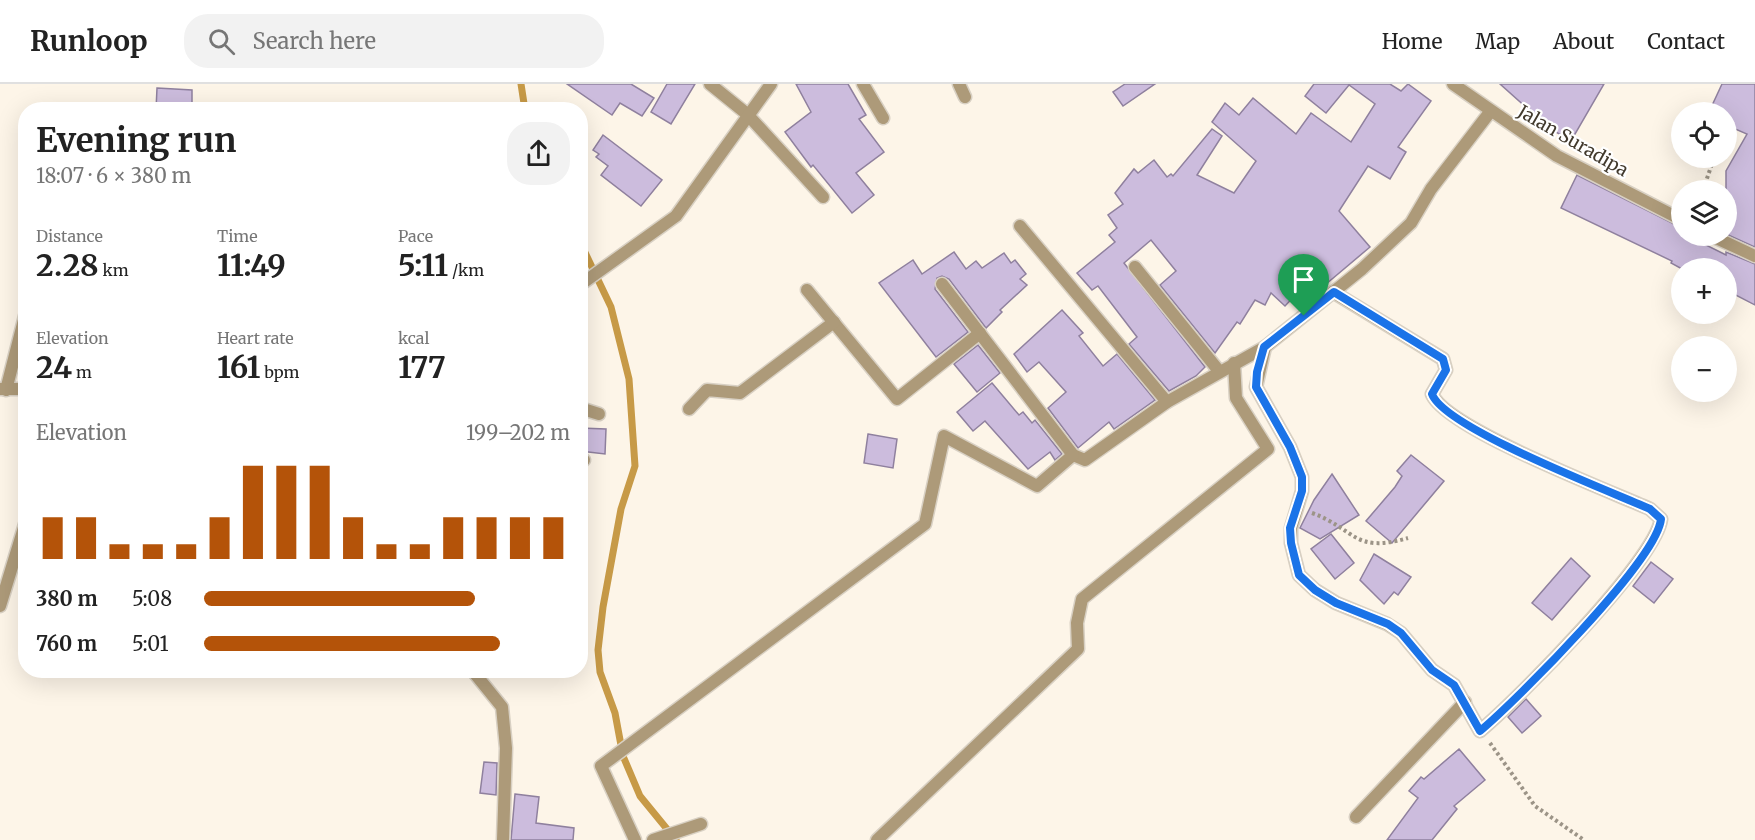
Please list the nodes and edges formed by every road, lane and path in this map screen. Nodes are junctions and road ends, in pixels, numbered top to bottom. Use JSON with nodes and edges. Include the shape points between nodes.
{"nodes":[{"id":1,"x":710,"y":84,"type":"edge"},
{"id":2,"x":771,"y":84,"type":"edge"},
{"id":3,"x":863,"y":84,"type":"edge"},
{"id":4,"x":959,"y":84,"type":"edge"},
{"id":5,"x":1453,"y":84,"type":"edge"},
{"id":6,"x":965,"y":97,"type":"dead end"},
{"id":7,"x":1490,"y":112,"type":"junction"},
{"id":8,"x":747,"y":114,"type":"junction"},
{"id":9,"x":883,"y":118,"type":"dead end"},
{"id":10,"x":823,"y":197,"type":"dead end"},
{"id":11,"x":1671,"y":214,"type":"edge"},
{"id":12,"x":1020,"y":226,"type":"dead end"},
{"id":13,"x":1734,"y":246,"type":"edge"},
{"id":14,"x":1755,"y":256,"type":"edge"},
{"id":15,"x":1135,"y":267,"type":"dead end"},
{"id":16,"x":588,"y":280,"type":"edge"},
{"id":17,"x":942,"y":284,"type":"dead end"},
{"id":18,"x":807,"y":290,"type":"dead end"},
{"id":19,"x":1334,"y":292,"type":"junction"},
{"id":20,"x":834,"y":322,"type":"junction"},
{"id":21,"x":980,"y":333,"type":"junction"},
{"id":22,"x":18,"y":339,"type":"edge"},
{"id":23,"x":1264,"y":347,"type":"junction"},
{"id":24,"x":1234,"y":363,"type":"junction"},
{"id":25,"x":1219,"y":371,"type":"junction"},
{"id":26,"x":3,"y":389,"type":"edge"},
{"id":27,"x":1167,"y":402,"type":"junction"},
{"id":28,"x":689,"y":409,"type":"dead end"},
{"id":29,"x":588,"y":411,"type":"edge"},
{"id":30,"x":599,"y":414,"type":"dead end"},
{"id":31,"x":1073,"y":455,"type":"junction"},
{"id":32,"x":1297,"y":507,"type":"junction"},
{"id":33,"x":1408,"y":538,"type":"dead end"},
{"id":34,"x":18,"y":547,"type":"edge"},
{"id":35,"x":0,"y":606,"type":"edge"},
{"id":36,"x":478,"y":678,"type":"edge"},
{"id":37,"x":1465,"y":702,"type":"junction"},
{"id":38,"x":1480,"y":731,"type":"junction"},
{"id":39,"x":1356,"y":817,"type":"dead end"},
{"id":40,"x":701,"y":824,"type":"dead end"},
{"id":41,"x":503,"y":840,"type":"edge"},
{"id":42,"x":634,"y":840,"type":"edge"},
{"id":43,"x":653,"y":840,"type":"edge"},
{"id":44,"x":877,"y":840,"type":"edge"},
{"id":45,"x":1584,"y":840,"type":"edge"}],
"edges":[{"from":1,"to":8,"type":"street"},
{"from":2,"to":8,"type":"street"},
{"from":3,"to":9,"type":"street"},
{"from":4,"to":6,"type":"street"},
{"from":5,"to":7,"type":"street","name":"Jalan Suradipa"},
{"from":7,"to":11,"type":"street","name":"Jalan Suradipa","via":[[1557,156]]},
{"from":7,"to":19,"type":"street","via":[[1431,189],[1411,223]]},
{"from":8,"to":10,"type":"street"},
{"from":8,"to":16,"type":"street","via":[[676,216]]},
{"from":12,"to":27,"type":"street"},
{"from":13,"to":14,"type":"street"},
{"from":15,"to":25,"type":"street"},
{"from":17,"to":21,"type":"street"},
{"from":18,"to":20,"type":"street"},
{"from":19,"to":23,"type":"street"},
{"from":19,"to":38,"type":"street","via":[[1443,359],[1446,370],[1432,394],[1455,416],[1507,446],[1650,509],[1661,519],[1653,541],[1627,576],[1531,683]]},
{"from":20,"to":21,"type":"street","via":[[897,399]]},
{"from":20,"to":28,"type":"street","via":[[740,393],[707,390]]},
{"from":21,"to":31,"type":"street"},
{"from":22,"to":26,"type":"street"},
{"from":23,"to":24,"type":"street"},
{"from":23,"to":32,"type":"street","via":[[1256,387],[1302,477]]},
{"from":24,"to":25,"type":"street"},
{"from":24,"to":44,"type":"street","via":[[1236,398],[1268,449],[1082,599],[1077,623],[1078,649]]},
{"from":25,"to":27,"type":"street"},
{"from":27,"to":31,"type":"street","via":[[1088,459]]},
{"from":29,"to":30,"type":"street"},
{"from":31,"to":42,"type":"street","via":[[1037,486],[944,436],[925,524],[600,766]]},
{"from":32,"to":33,"type":"path","via":[[1324,517],[1369,544]]},
{"from":32,"to":37,"type":"street","via":[[1290,528],[1299,575],[1336,603],[1401,633],[1432,670],[1454,685]]},
{"from":34,"to":35,"type":"street"},
{"from":36,"to":41,"type":"street","via":[[502,707],[506,748]]},
{"from":37,"to":38,"type":"street"},
{"from":37,"to":39,"type":"street"},
{"from":38,"to":45,"type":"path","via":[[1535,806]]},
{"from":40,"to":43,"type":"street"}]}
